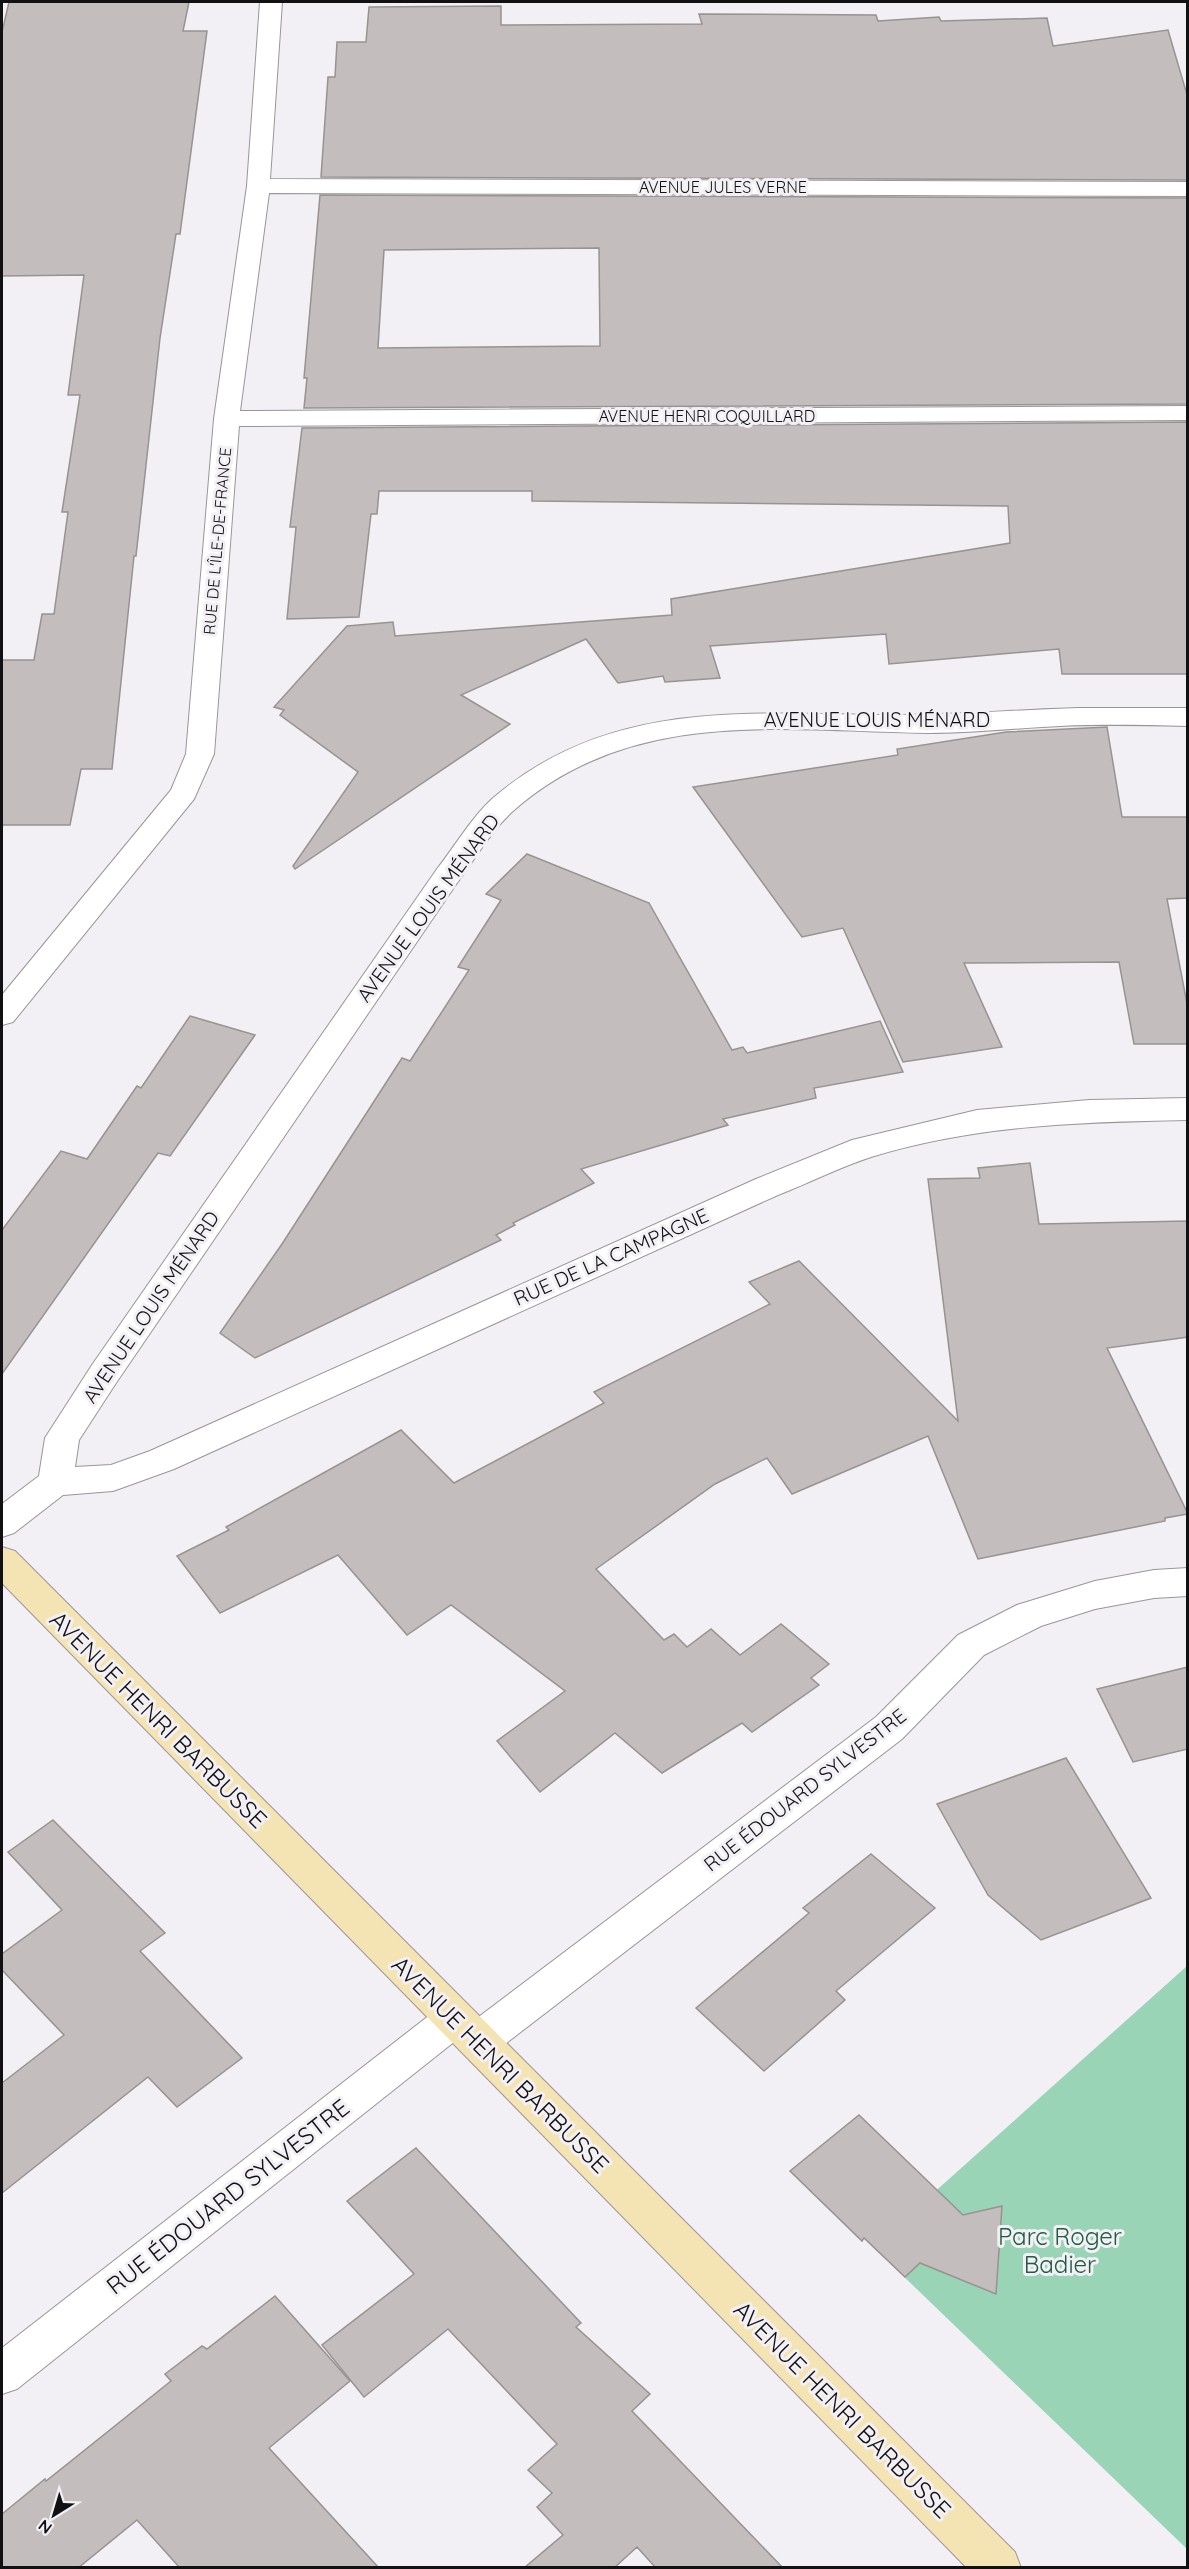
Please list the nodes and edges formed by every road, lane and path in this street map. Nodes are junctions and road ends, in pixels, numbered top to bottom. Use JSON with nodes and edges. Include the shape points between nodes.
{"nodes":[{"id":1,"x":271,"y":2,"type":"edge"},
{"id":2,"x":258,"y":186,"type":"junction"},
{"id":3,"x":1188,"y":189,"type":"edge"},
{"id":4,"x":1188,"y":413,"type":"edge"},
{"id":5,"x":227,"y":419,"type":"junction"},
{"id":6,"x":1188,"y":717,"type":"edge"},
{"id":7,"x":2,"y":1015,"type":"edge"},
{"id":8,"x":1188,"y":1109,"type":"edge"},
{"id":9,"x":55,"y":1482,"type":"junction"},
{"id":10,"x":2,"y":1523,"type":"edge"},
{"id":11,"x":2,"y":1562,"type":"edge"},
{"id":12,"x":1188,"y":1581,"type":"edge"},
{"id":13,"x":466,"y":2030,"type":"junction"},
{"id":14,"x":2,"y":2374,"type":"edge"},
{"id":15,"x":999,"y":2568,"type":"edge"}],
"edges":[{"from":1,"to":2,"type":"street","name":"RUE DE L'ÎLE-DE-FRANCE"},
{"from":2,"to":3,"type":"street","name":"AVENUE JULES VERNE"},
{"from":2,"to":5,"type":"street","name":"RUE DE L'ÎLE-DE-FRANCE"},
{"from":4,"to":5,"type":"street","name":"AVENUE HENRI COQUILLARD"},
{"from":5,"to":7,"type":"street","name":"RUE DE L'ÎLE-DE-FRANCE","via":[[200,754],[184,793]]},
{"from":6,"to":9,"type":"street","name":"AVENUE LOUIS MÉNARD","via":[[933,724],[694,722],[649,730],[580,753],[539,777],[502,806],[447,876],[104,1374],[62,1438]]},
{"from":8,"to":9,"type":"street","name":"RUE DE LA CAMPAGNE","via":[[1089,1111],[977,1121],[863,1148],[767,1187],[162,1460],[113,1478]]},
{"from":9,"to":10,"type":"street"},
{"from":11,"to":13,"type":"main road","name":"AVENUE HENRI BARBUSSE"},
{"from":12,"to":13,"type":"street","name":"RUE ÉDOUARD SYLVESTRE","via":[[1095,1595],[1030,1615],[971,1645],[889,1728]]},
{"from":13,"to":14,"type":"street","name":"RUE ÉDOUARD SYLVESTRE"},
{"from":13,"to":15,"type":"main road","name":"AVENUE HENRI BARBUSSE"}]}
